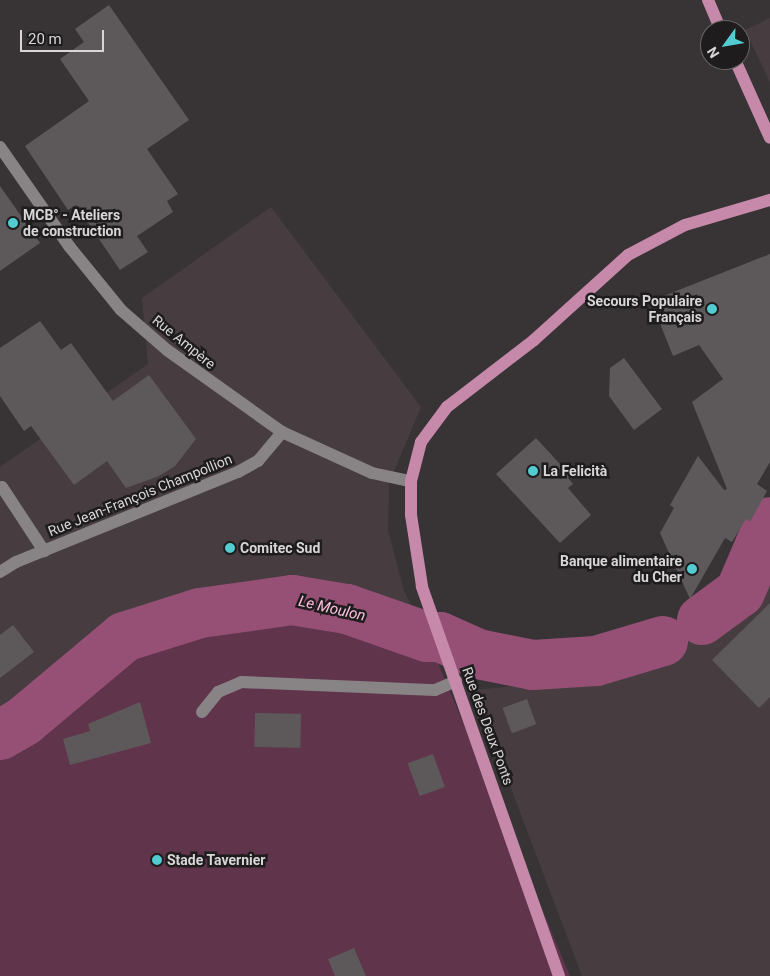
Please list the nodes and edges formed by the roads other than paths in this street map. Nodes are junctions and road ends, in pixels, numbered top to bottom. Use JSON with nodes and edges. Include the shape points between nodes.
{"nodes":[{"id":1,"x":708,"y":0,"type":"edge"},
{"id":2,"x":717,"y":20,"type":"edge"},
{"id":3,"x":739,"y":70,"type":"edge"},
{"id":4,"x":770,"y":138,"type":"edge"},
{"id":5,"x":0,"y":147,"type":"edge"},
{"id":6,"x":770,"y":200,"type":"edge"},
{"id":7,"x":282,"y":432,"type":"junction"},
{"id":8,"x":411,"y":481,"type":"junction"},
{"id":9,"x":2,"y":487,"type":"dead end"},
{"id":10,"x":44,"y":551,"type":"junction"},
{"id":11,"x":0,"y":572,"type":"edge"},
{"id":12,"x":456,"y":681,"type":"junction"},
{"id":13,"x":202,"y":712,"type":"dead end"},
{"id":14,"x":559,"y":976,"type":"edge"}],
"edges":[{"from":1,"to":2,"type":"main road"},
{"from":3,"to":4,"type":"main road"},
{"from":5,"to":7,"type":"street","name":"Rue Ampère","via":[[69,246],[121,310],[167,350]]},
{"from":6,"to":8,"type":"main road","name":"Rue des Deux Ponts","via":[[685,225],[628,255],[534,340],[447,407],[421,442]]},
{"from":7,"to":8,"type":"street","name":"Rue Ampère","via":[[372,473]]},
{"from":7,"to":10,"type":"street","name":"Rue Jean-François Champollion","via":[[258,460],[238,472]]},
{"from":8,"to":12,"type":"main road","name":"Rue des Deux Ponts","via":[[412,524],[422,586]]},
{"from":9,"to":10,"type":"street"},
{"from":10,"to":11,"type":"street","name":"Rue Jean-François Champollion"},
{"from":12,"to":13,"type":"street","via":[[435,690],[241,682],[218,692]]},
{"from":12,"to":14,"type":"main road","name":"Rue des Deux Ponts"}]}
